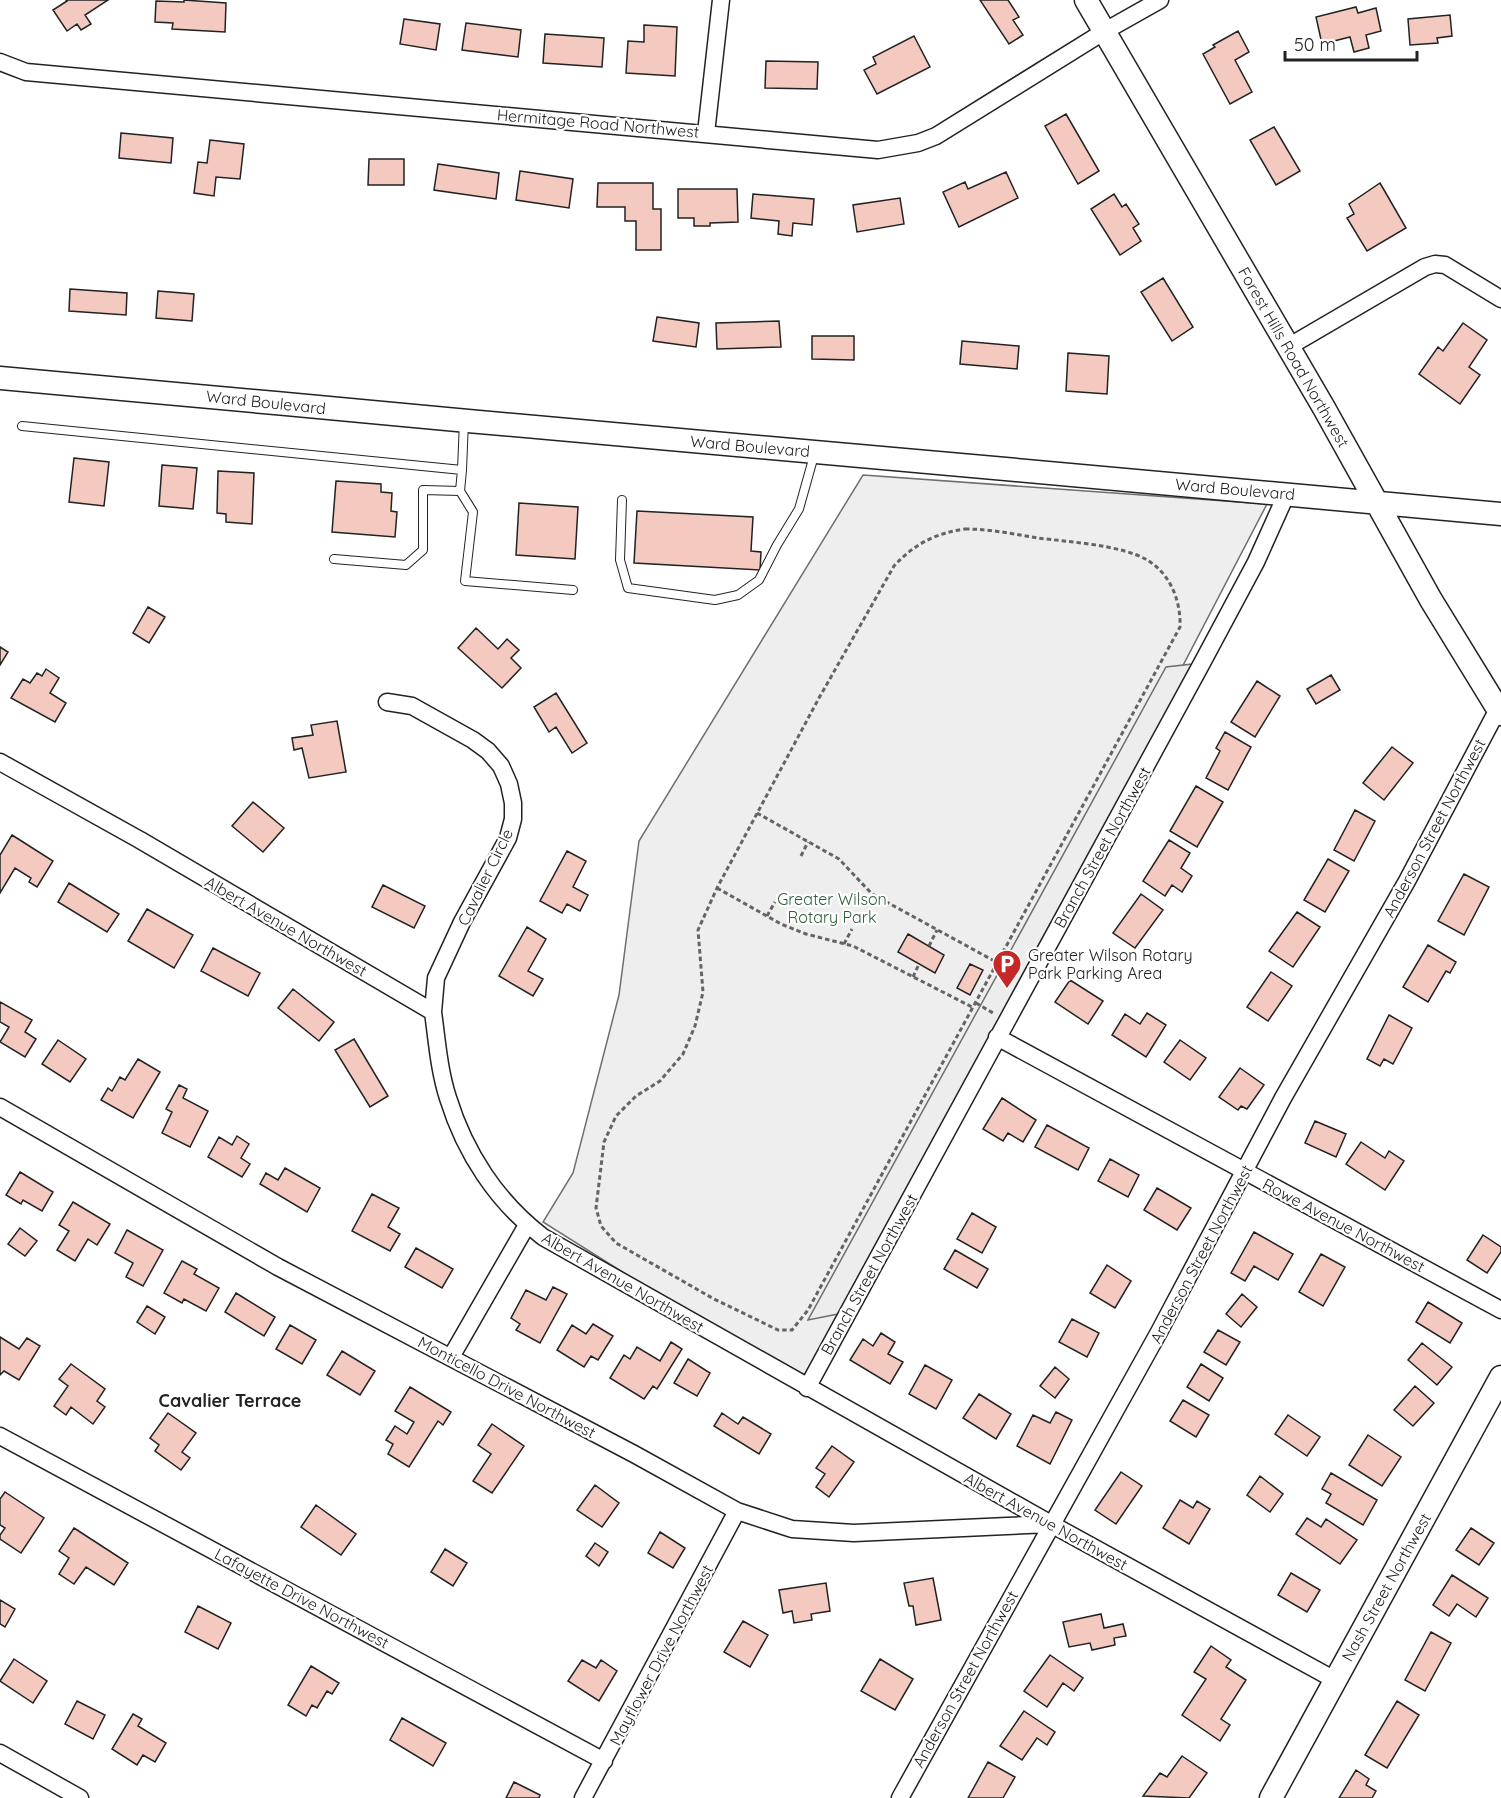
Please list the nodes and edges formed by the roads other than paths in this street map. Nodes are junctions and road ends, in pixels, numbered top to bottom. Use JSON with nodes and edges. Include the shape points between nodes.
{"nodes":[{"id":1,"x":721,"y":0,"type":"edge"},
{"id":2,"x":1086,"y":0,"type":"edge"},
{"id":3,"x":1160,"y":0,"type":"edge"},
{"id":4,"x":1105,"y":31,"type":"junction"},
{"id":5,"x":0,"y":62,"type":"edge"},
{"id":6,"x":706,"y":133,"type":"junction"},
{"id":7,"x":1501,"y":299,"type":"edge"},
{"id":8,"x":1288,"y":347,"type":"junction"},
{"id":9,"x":0,"y":378,"type":"edge"},
{"id":10,"x":464,"y":421,"type":"junction"},
{"id":11,"x":22,"y":426,"type":"dead end"},
{"id":12,"x":815,"y":452,"type":"junction"},
{"id":13,"x":462,"y":470,"type":"junction"},
{"id":14,"x":460,"y":491,"type":"junction"},
{"id":15,"x":1287,"y":493,"type":"junction"},
{"id":16,"x":622,"y":500,"type":"dead end"},
{"id":17,"x":1377,"y":503,"type":"junction"},
{"id":18,"x":1501,"y":514,"type":"edge"},
{"id":19,"x":334,"y":559,"type":"dead end"},
{"id":20,"x":573,"y":590,"type":"dead end"},
{"id":21,"x":387,"y":702,"type":"dead end"},
{"id":22,"x":1499,"y":711,"type":"edge"},
{"id":23,"x":0,"y":763,"type":"edge"},
{"id":24,"x":433,"y":1012,"type":"junction"},
{"id":25,"x":997,"y":1037,"type":"junction"},
{"id":26,"x":0,"y":1107,"type":"edge"},
{"id":27,"x":1245,"y":1172,"type":"junction"},
{"id":28,"x":527,"y":1225,"type":"junction"},
{"id":29,"x":1501,"y":1310,"type":"edge"},
{"id":30,"x":451,"y":1357,"type":"junction"},
{"id":31,"x":1501,"y":1377,"type":"edge"},
{"id":32,"x":807,"y":1388,"type":"junction"},
{"id":33,"x":0,"y":1436,"type":"edge"},
{"id":34,"x":737,"y":1511,"type":"junction"},
{"id":35,"x":1051,"y":1524,"type":"junction"},
{"id":36,"x":1335,"y":1680,"type":"junction"},
{"id":37,"x":0,"y":1753,"type":"edge"},
{"id":38,"x":604,"y":1761,"type":"junction"},
{"id":39,"x":80,"y":1798,"type":"edge"},
{"id":40,"x":583,"y":1798,"type":"edge"},
{"id":41,"x":900,"y":1798,"type":"edge"},
{"id":42,"x":1270,"y":1798,"type":"edge"}],
"edges":[{"from":1,"to":6,"type":"street"},
{"from":2,"to":4,"type":"main road","name":"Forest Hills Road Northwest"},
{"from":3,"to":4,"type":"street","name":"Hermitage Road Northwest"},
{"from":4,"to":6,"type":"street","name":"Hermitage Road Northwest","via":[[955,126],[918,143],[878,150]]},
{"from":4,"to":8,"type":"main road","name":"Forest Hills Road Northwest"},
{"from":5,"to":6,"type":"street","name":"Hermitage Road Northwest","via":[[26,72]]},
{"from":7,"to":8,"type":"street","via":[[1444,265],[1435,264]]},
{"from":8,"to":17,"type":"main road","name":"Forest Hills Road Northwest"},
{"from":9,"to":10,"type":"main road","name":"Ward Boulevard"},
{"from":10,"to":12,"type":"main road","name":"Ward Boulevard"},
{"from":10,"to":13,"type":"lane"},
{"from":11,"to":13,"type":"lane"},
{"from":12,"to":15,"type":"main road","name":"Ward Boulevard"},
{"from":12,"to":16,"type":"lane","via":[[799,509],[759,580],[738,595],[715,600],[628,588],[620,560]]},
{"from":13,"to":14,"type":"lane"},
{"from":14,"to":19,"type":"lane","via":[[423,490],[423,550],[406,565]]},
{"from":14,"to":20,"type":"lane","via":[[473,512],[465,581]]},
{"from":15,"to":17,"type":"main road","name":"Ward Boulevard"},
{"from":15,"to":25,"type":"street","name":"Branch Street Northwest","via":[[1256,562]]},
{"from":17,"to":18,"type":"main road","name":"Ward Boulevard"},
{"from":17,"to":22,"type":"main road","name":"Forest Hills Road Northwest"},
{"from":21,"to":24,"type":"street","name":"Cavalier Circle","via":[[412,706],[489,751],[501,766],[513,803],[508,838],[436,978]]},
{"from":22,"to":27,"type":"street","name":"Anderson Street Northwest"},
{"from":23,"to":24,"type":"street","name":"Albert Avenue Northwest"},
{"from":24,"to":28,"type":"street","name":"Albert Avenue Northwest","via":[[442,1075],[462,1137],[487,1179]]},
{"from":25,"to":27,"type":"street","name":"Rowe Avenue Northwest"},
{"from":25,"to":32,"type":"street","name":"Branch Street Northwest"},
{"from":26,"to":30,"type":"street","name":"Monticello Drive Northwest","via":[[278,1267]]},
{"from":27,"to":29,"type":"street","name":"Rowe Avenue Northwest"},
{"from":27,"to":35,"type":"street","name":"Anderson Street Northwest"},
{"from":28,"to":30,"type":"street"},
{"from":28,"to":32,"type":"street","name":"Albert Avenue Northwest"},
{"from":30,"to":34,"type":"street","name":"Monticello Drive Northwest"},
{"from":31,"to":36,"type":"main road","name":"Nash Street Northwest"},
{"from":32,"to":35,"type":"street","name":"Albert Avenue Northwest"},
{"from":33,"to":38,"type":"street","name":"Lafayette Drive Northwest"},
{"from":34,"to":35,"type":"street","name":"Monticello Drive Northwest","via":[[792,1529],[854,1533]]},
{"from":34,"to":38,"type":"street","name":"Mayflower Drive Northwest"},
{"from":35,"to":36,"type":"street","name":"Albert Avenue Northwest"},
{"from":35,"to":41,"type":"street","name":"Anderson Street Northwest"},
{"from":36,"to":42,"type":"main road","name":"Nash Street Northwest"},
{"from":37,"to":39,"type":"street"},
{"from":38,"to":40,"type":"street","name":"Mayflower Drive Northwest"}]}
